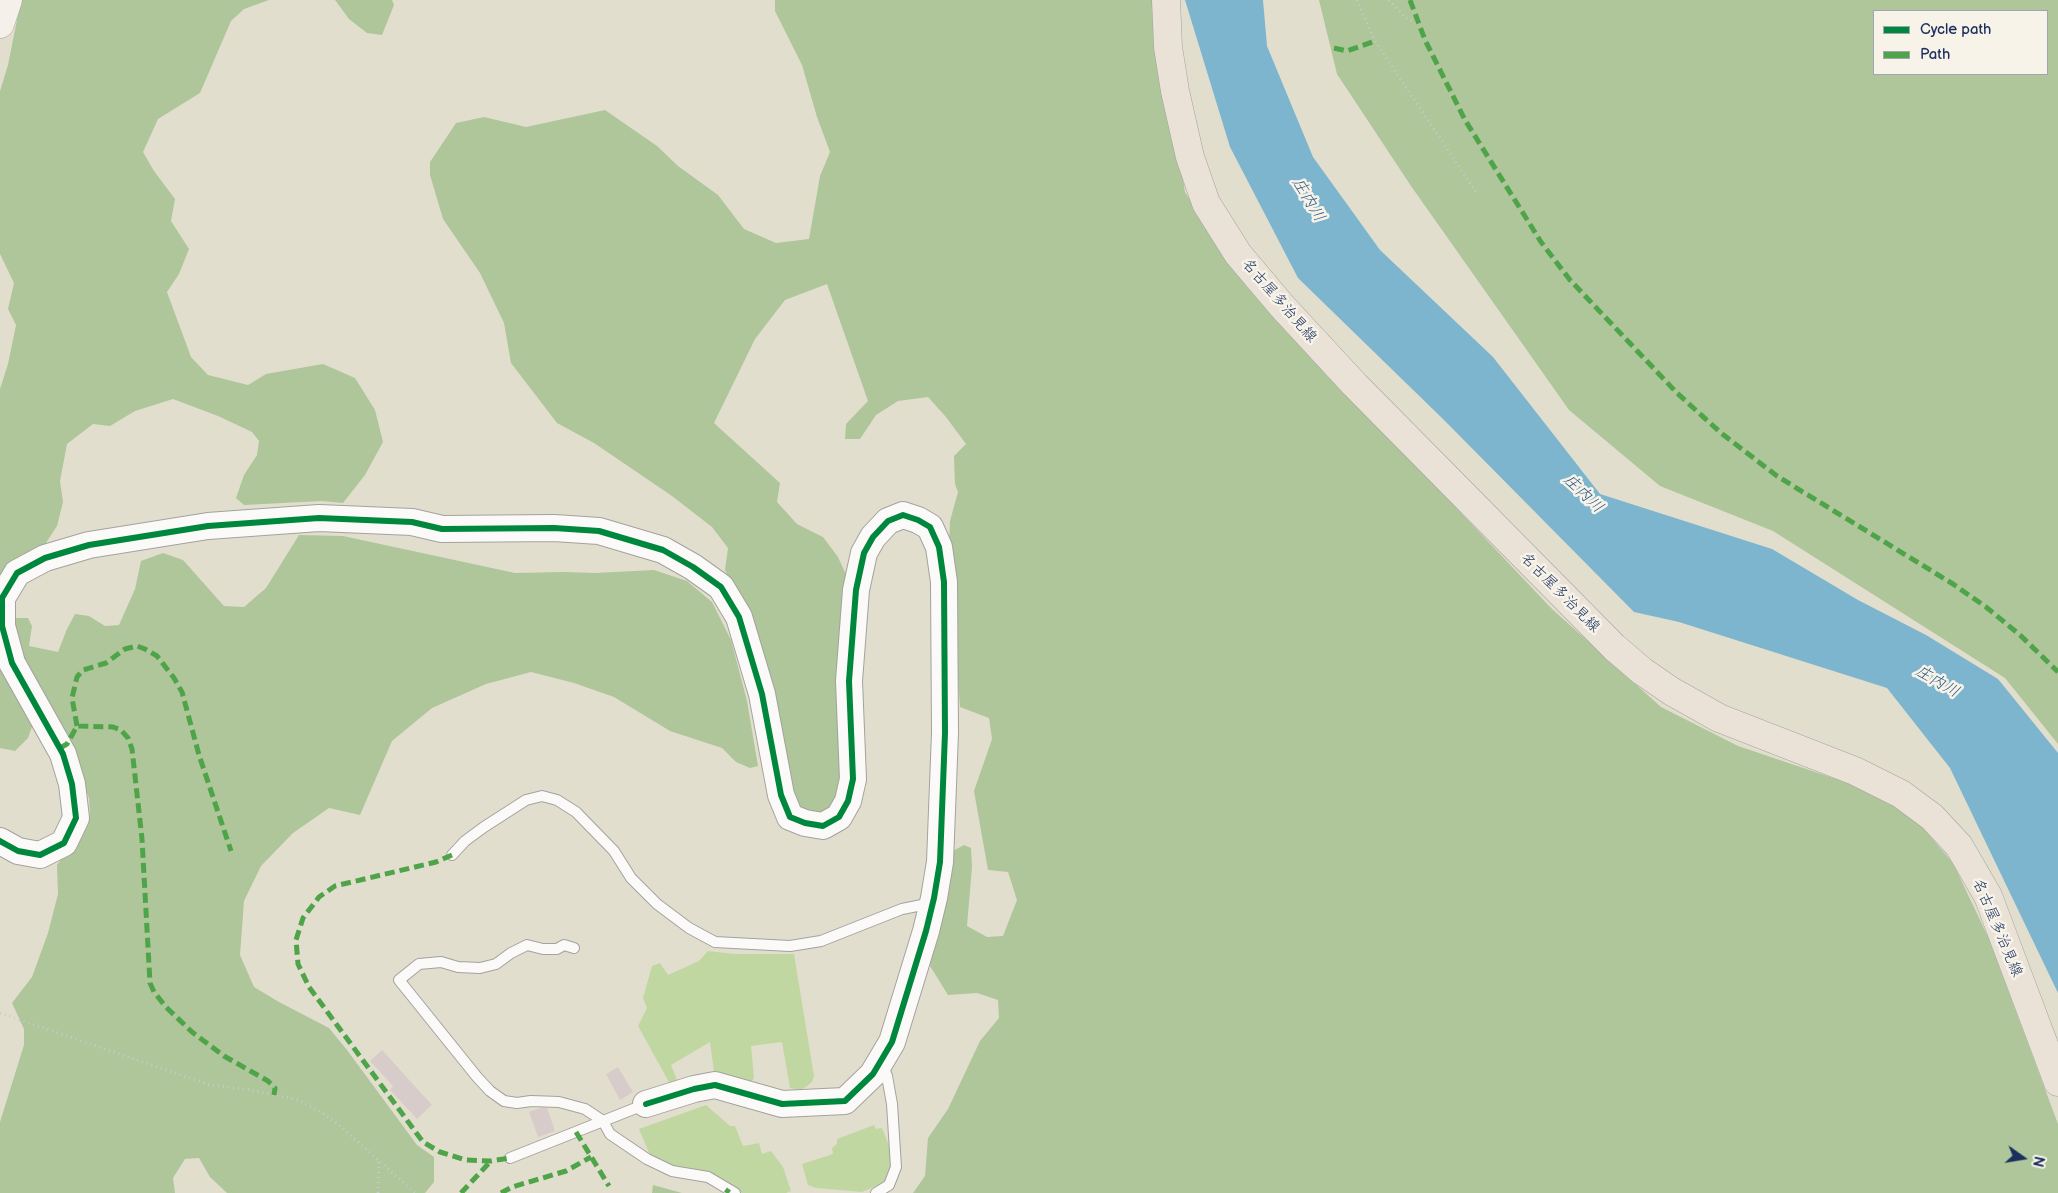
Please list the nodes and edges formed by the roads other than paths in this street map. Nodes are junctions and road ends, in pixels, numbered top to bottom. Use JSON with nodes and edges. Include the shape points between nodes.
{"nodes":[{"id":1,"x":8,"y":0,"type":"edge"},
{"id":2,"x":1166,"y":0,"type":"edge"},
{"id":3,"x":0,"y":24,"type":"edge"},
{"id":4,"x":0,"y":841,"type":"edge"},
{"id":5,"x":452,"y":855,"type":"dead end"},
{"id":6,"x":933,"y":903,"type":"junction"},
{"id":7,"x":574,"y":948,"type":"dead end"},
{"id":8,"x":881,"y":1060,"type":"junction"},
{"id":9,"x":2058,"y":1082,"type":"edge"},
{"id":10,"x":646,"y":1104,"type":"joint"},
{"id":11,"x":603,"y":1121,"type":"junction"},
{"id":12,"x":510,"y":1158,"type":"dead end"},
{"id":13,"x":735,"y":1193,"type":"edge"},
{"id":14,"x":876,"y":1193,"type":"edge"}],
"edges":[{"from":1,"to":3,"type":"main road"},
{"from":2,"to":9,"type":"main road","name":"名古屋多治見線","via":[[1168,47],[1190,157],[1206,203],[1244,262],[1355,385],[1614,647],[1642,671],[1671,692],[1720,718],[1855,770],[1900,794],[1932,817],[1959,846],[1988,896]]},
{"from":4,"to":6,"type":"street","via":[[18,851],[40,855],[64,843],[76,818],[72,784],[63,754],[12,663],[2,626],[2,598],[17,573],[45,558],[90,545],[208,526],[320,518],[412,522],[442,529],[599,531],[663,550],[693,567],[721,586],[739,617],[762,694],[781,795],[790,817],[822,826],[839,817],[848,801],[853,778],[849,681],[856,590],[864,553],[888,521],[903,515],[930,527],[939,548],[944,582],[945,733],[940,862]]},
{"from":5,"to":6,"type":"lane","via":[[484,827],[526,800],[542,796],[576,812],[614,851],[631,878],[657,904],[689,928],[715,942],[790,946],[821,941],[902,909]]},
{"from":6,"to":8,"type":"street","via":[[904,1009],[892,1042]]},
{"from":7,"to":11,"type":"lane","via":[[564,944],[557,949],[527,945],[496,964],[480,968],[441,962],[419,964],[399,980],[477,1077],[504,1101],[559,1102],[585,1109]]},
{"from":8,"to":10,"type":"street","via":[[873,1074],[845,1102],[782,1104],[715,1085]]},
{"from":8,"to":14,"type":"lane","via":[[888,1076],[892,1104],[896,1167],[889,1185]]},
{"from":10,"to":11,"type":"lane"},
{"from":11,"to":12,"type":"lane"},
{"from":11,"to":13,"type":"lane","via":[[610,1134],[647,1159],[672,1171],[708,1178]]}]}
